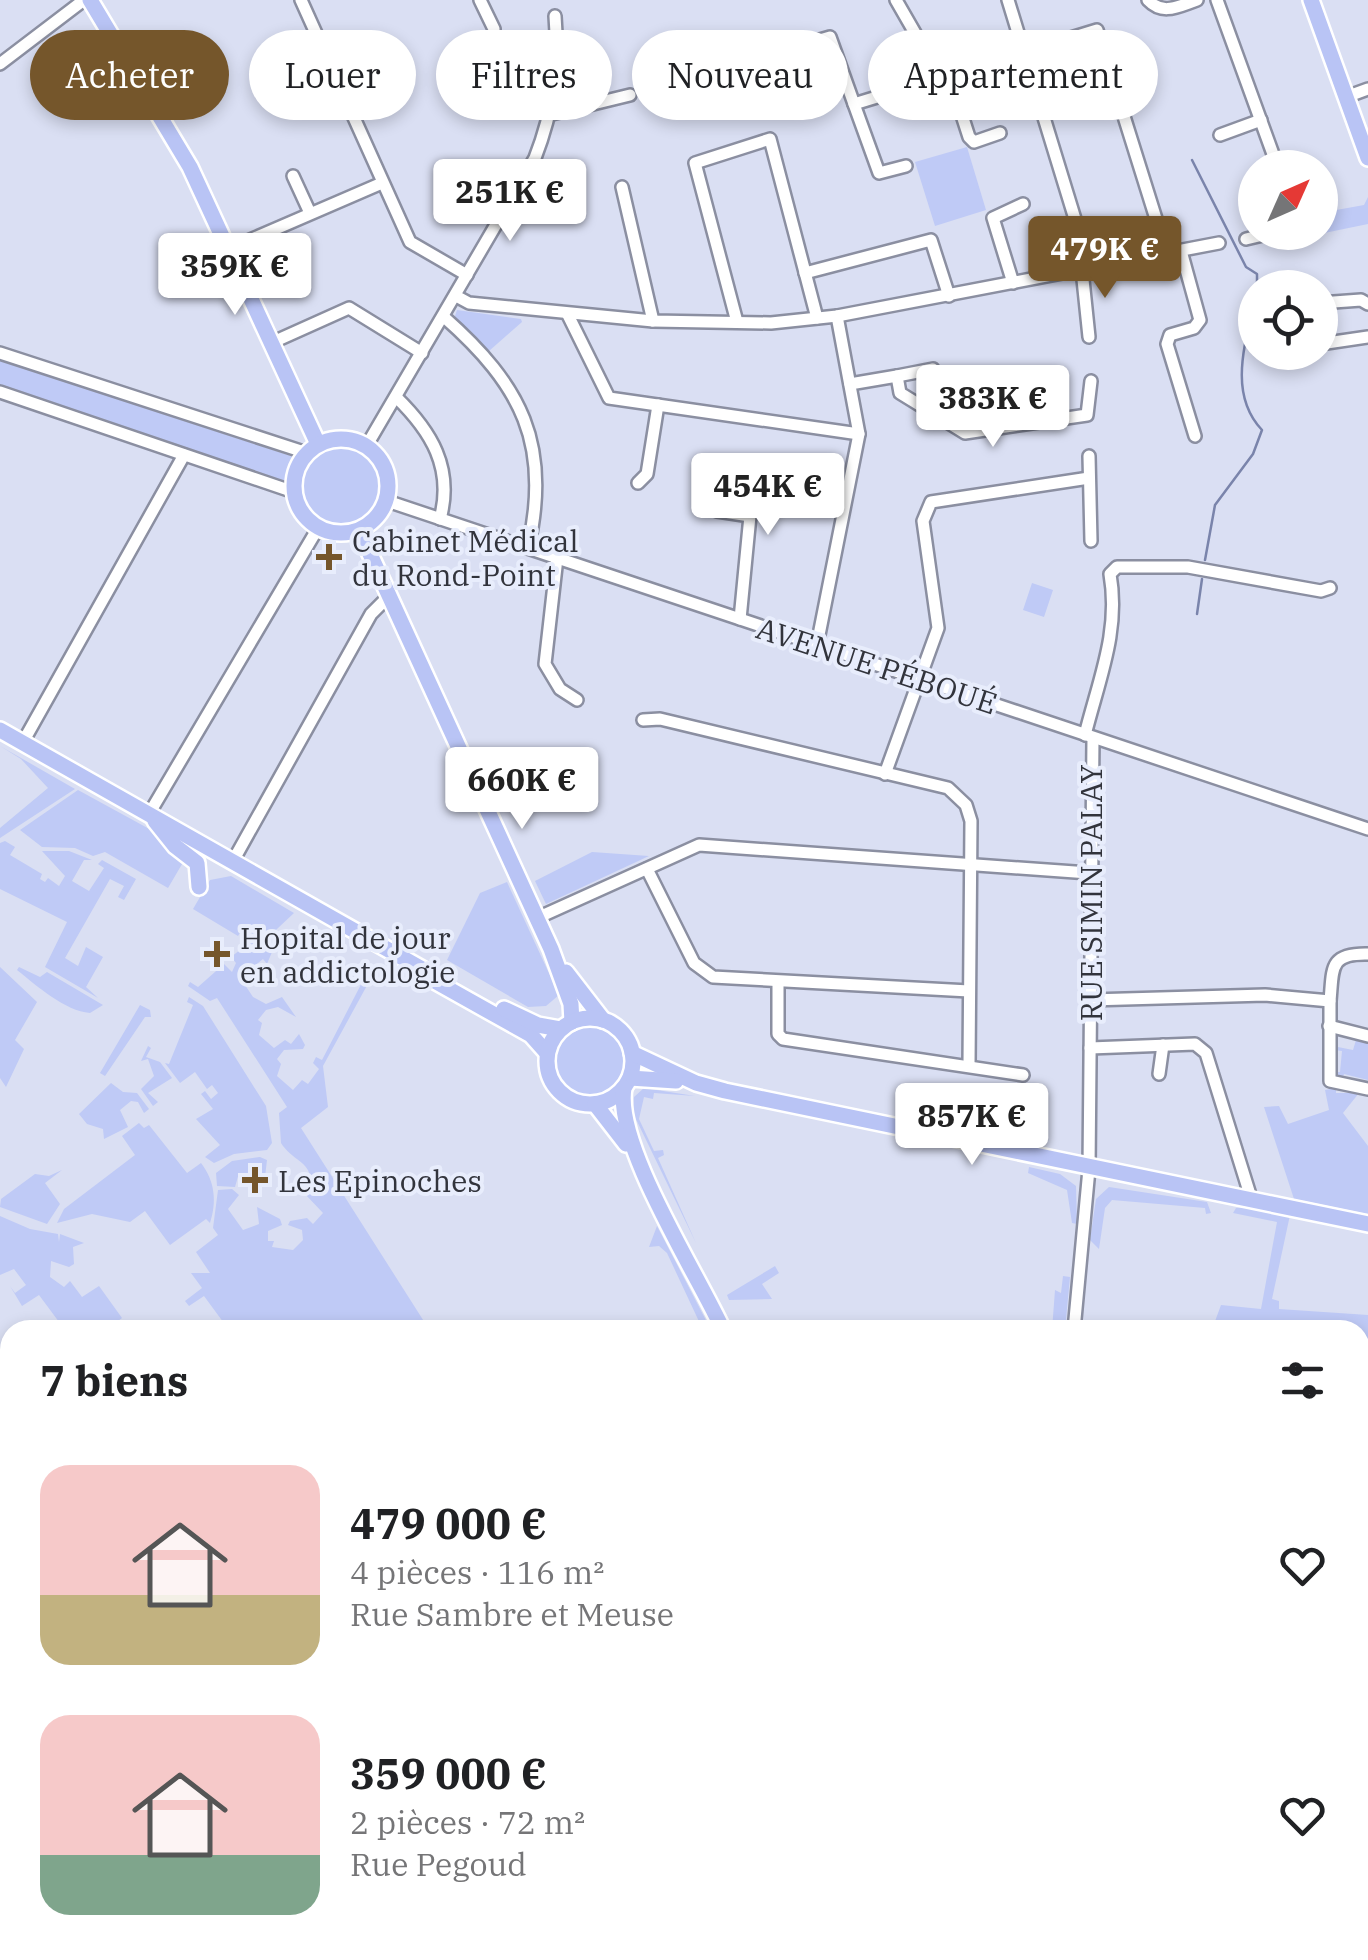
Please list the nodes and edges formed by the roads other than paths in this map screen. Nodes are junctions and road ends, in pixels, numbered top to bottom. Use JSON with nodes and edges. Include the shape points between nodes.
{"nodes":[{"id":1,"x":87,"y":0,"type":"edge"},
{"id":2,"x":300,"y":0,"type":"edge"},
{"id":3,"x":480,"y":0,"type":"edge"},
{"id":4,"x":896,"y":0,"type":"edge"},
{"id":5,"x":1008,"y":0,"type":"edge"},
{"id":6,"x":1148,"y":0,"type":"edge"},
{"id":7,"x":1198,"y":0,"type":"edge"},
{"id":8,"x":1217,"y":0,"type":"edge"},
{"id":9,"x":1311,"y":0,"type":"edge"},
{"id":10,"x":555,"y":16,"type":"dead end"},
{"id":11,"x":494,"y":29,"type":"dead end"},
{"id":12,"x":556,"y":30,"type":"edge"},
{"id":13,"x":912,"y":30,"type":"edge"},
{"id":14,"x":1017,"y":30,"type":"edge"},
{"id":15,"x":0,"y":64,"type":"edge"},
{"id":16,"x":848,"y":87,"type":"edge"},
{"id":17,"x":1368,"y":89,"type":"edge"},
{"id":18,"x":630,"y":95,"type":"dead end"},
{"id":19,"x":1346,"y":97,"type":"junction"},
{"id":20,"x":612,"y":99,"type":"edge"},
{"id":21,"x":868,"y":100,"type":"edge"},
{"id":22,"x":854,"y":104,"type":"junction"},
{"id":23,"x":549,"y":120,"type":"edge"},
{"id":24,"x":964,"y":120,"type":"edge"},
{"id":25,"x":1043,"y":120,"type":"edge"},
{"id":26,"x":1125,"y":120,"type":"edge"},
{"id":27,"x":1261,"y":120,"type":"junction"},
{"id":28,"x":1000,"y":133,"type":"dead end"},
{"id":29,"x":1220,"y":135,"type":"dead end"},
{"id":30,"x":1272,"y":150,"type":"edge"},
{"id":31,"x":1368,"y":158,"type":"edge"},
{"id":32,"x":906,"y":166,"type":"dead end"},
{"id":33,"x":293,"y":176,"type":"dead end"},
{"id":34,"x":382,"y":184,"type":"junction"},
{"id":35,"x":622,"y":187,"type":"dead end"},
{"id":36,"x":1023,"y":204,"type":"dead end"},
{"id":37,"x":310,"y":213,"type":"junction"},
{"id":38,"x":1219,"y":243,"type":"dead end"},
{"id":39,"x":229,"y":249,"type":"junction"},
{"id":40,"x":1180,"y":251,"type":"junction"},
{"id":41,"x":1167,"y":254,"type":"junction"},
{"id":42,"x":1086,"y":269,"type":"junction"},
{"id":43,"x":805,"y":273,"type":"junction"},
{"id":44,"x":468,"y":275,"type":"junction"},
{"id":45,"x":1013,"y":283,"type":"junction"},
{"id":46,"x":456,"y":296,"type":"junction"},
{"id":47,"x":949,"y":296,"type":"junction"},
{"id":48,"x":1338,"y":302,"type":"edge"},
{"id":49,"x":1368,"y":304,"type":"edge"},
{"id":50,"x":568,"y":315,"type":"junction"},
{"id":51,"x":837,"y":316,"type":"junction"},
{"id":52,"x":444,"y":317,"type":"junction"},
{"id":53,"x":817,"y":318,"type":"junction"},
{"id":54,"x":653,"y":321,"type":"junction"},
{"id":55,"x":737,"y":322,"type":"junction"},
{"id":56,"x":1089,"y":337,"type":"dead end"},
{"id":57,"x":1368,"y":337,"type":"edge"},
{"id":58,"x":1338,"y":341,"type":"edge"},
{"id":59,"x":271,"y":343,"type":"junction"},
{"id":60,"x":422,"y":352,"type":"junction"},
{"id":61,"x":0,"y":353,"type":"edge"},
{"id":62,"x":933,"y":369,"type":"dead end"},
{"id":63,"x":897,"y":376,"type":"junction"},
{"id":64,"x":1090,"y":381,"type":"dead end"},
{"id":65,"x":850,"y":384,"type":"junction"},
{"id":66,"x":0,"y":392,"type":"edge"},
{"id":67,"x":396,"y":397,"type":"junction"},
{"id":68,"x":991,"y":398,"type":"dead end"},
{"id":69,"x":658,"y":405,"type":"junction"},
{"id":70,"x":997,"y":428,"type":"junction"},
{"id":71,"x":859,"y":434,"type":"junction"},
{"id":72,"x":1195,"y":436,"type":"dead end"},
{"id":73,"x":366,"y":445,"type":"junction"},
{"id":74,"x":312,"y":448,"type":"junction"},
{"id":75,"x":184,"y":455,"type":"junction"},
{"id":76,"x":1089,"y":456,"type":"dead end"},
{"id":77,"x":1089,"y":478,"type":"junction"},
{"id":78,"x":638,"y":482,"type":"dead end"},
{"id":79,"x":294,"y":492,"type":"junction"},
{"id":80,"x":387,"y":501,"type":"junction"},
{"id":81,"x":717,"y":511,"type":"dead end"},
{"id":82,"x":440,"y":519,"type":"junction"},
{"id":83,"x":318,"y":528,"type":"junction"},
{"id":84,"x":359,"y":530,"type":"junction"},
{"id":85,"x":1092,"y":542,"type":"dead end"},
{"id":86,"x":528,"y":548,"type":"junction"},
{"id":87,"x":557,"y":558,"type":"junction"},
{"id":88,"x":1330,"y":588,"type":"dead end"},
{"id":89,"x":389,"y":596,"type":"junction"},
{"id":90,"x":740,"y":619,"type":"junction"},
{"id":91,"x":816,"y":644,"type":"junction"},
{"id":92,"x":920,"y":679,"type":"junction"},
{"id":93,"x":577,"y":700,"type":"dead end"},
{"id":94,"x":643,"y":720,"type":"dead end"},
{"id":95,"x":0,"y":730,"type":"edge"},
{"id":96,"x":1089,"y":736,"type":"junction"},
{"id":97,"x":23,"y":742,"type":"junction"},
{"id":98,"x":885,"y":774,"type":"junction"},
{"id":99,"x":149,"y":814,"type":"junction"},
{"id":100,"x":1368,"y":829,"type":"edge"},
{"id":101,"x":233,"y":861,"type":"junction"},
{"id":102,"x":970,"y":864,"type":"junction"},
{"id":103,"x":647,"y":869,"type":"junction"},
{"id":104,"x":1090,"y":872,"type":"junction"},
{"id":105,"x":199,"y":886,"type":"dead end"},
{"id":106,"x":537,"y":918,"type":"junction"},
{"id":107,"x":551,"y":949,"type":"junction"},
{"id":108,"x":1368,"y":954,"type":"edge"},
{"id":109,"x":424,"y":970,"type":"junction"},
{"id":110,"x":778,"y":983,"type":"junction"},
{"id":111,"x":969,"y":992,"type":"junction"},
{"id":112,"x":1090,"y":1000,"type":"junction"},
{"id":113,"x":1330,"y":1001,"type":"junction"},
{"id":114,"x":603,"y":1020,"type":"junction"},
{"id":115,"x":566,"y":1026,"type":"junction"},
{"id":116,"x":1330,"y":1026,"type":"junction"},
{"id":117,"x":1368,"y":1036,"type":"edge"},
{"id":118,"x":1162,"y":1046,"type":"junction"},
{"id":119,"x":1090,"y":1048,"type":"junction"},
{"id":120,"x":548,"y":1053,"type":"junction"},
{"id":121,"x":632,"y":1053,"type":"junction"},
{"id":122,"x":969,"y":1066,"type":"junction"},
{"id":123,"x":1160,"y":1074,"type":"dead end"},
{"id":124,"x":1023,"y":1075,"type":"dead end"},
{"id":125,"x":627,"y":1083,"type":"junction"},
{"id":126,"x":696,"y":1084,"type":"junction"},
{"id":127,"x":1368,"y":1090,"type":"edge"},
{"id":128,"x":595,"y":1104,"type":"junction"},
{"id":129,"x":640,"y":1165,"type":"junction"},
{"id":130,"x":1090,"y":1169,"type":"junction"},
{"id":131,"x":1252,"y":1201,"type":"junction"},
{"id":132,"x":1368,"y":1224,"type":"edge"},
{"id":133,"x":718,"y":1320,"type":"edge"},
{"id":134,"x":1075,"y":1320,"type":"edge"}],
"edges":[{"from":1,"to":15,"type":"street"},
{"from":1,"to":39,"type":"main road","via":[[190,167]]},
{"from":2,"to":34,"type":"street"},
{"from":3,"to":11,"type":"street"},
{"from":4,"to":13,"type":"street"},
{"from":5,"to":14,"type":"street"},
{"from":6,"to":7,"type":"street","via":[[1169,10]]},
{"from":8,"to":27,"type":"street"},
{"from":9,"to":19,"type":"main road"},
{"from":10,"to":12,"type":"street"},
{"from":16,"to":22,"type":"street"},
{"from":17,"to":19,"type":"street"},
{"from":18,"to":20,"type":"street"},
{"from":19,"to":31,"type":"main road"},
{"from":21,"to":22,"type":"street"},
{"from":22,"to":32,"type":"street","via":[[879,173]]},
{"from":23,"to":44,"type":"street"},
{"from":24,"to":28,"type":"street","via":[[974,142]]},
{"from":25,"to":42,"type":"street"},
{"from":26,"to":41,"type":"street"},
{"from":27,"to":29,"type":"street"},
{"from":27,"to":30,"type":"street"},
{"from":33,"to":37,"type":"street"},
{"from":34,"to":37,"type":"street"},
{"from":34,"to":44,"type":"street","via":[[410,242]]},
{"from":35,"to":54,"type":"street"},
{"from":36,"to":45,"type":"street","via":[[994,218]]},
{"from":37,"to":39,"type":"street"},
{"from":38,"to":40,"type":"street"},
{"from":39,"to":59,"type":"main road"},
{"from":40,"to":41,"type":"street"},
{"from":40,"to":72,"type":"street","via":[[1200,320],[1166,338]]},
{"from":41,"to":42,"type":"street"},
{"from":42,"to":45,"type":"street"},
{"from":42,"to":56,"type":"street"},
{"from":43,"to":47,"type":"street","via":[[931,240]]},
{"from":43,"to":53,"type":"street"},
{"from":43,"to":55,"type":"street","via":[[770,139],[694,163]]},
{"from":44,"to":46,"type":"street"},
{"from":45,"to":47,"type":"street"},
{"from":46,"to":50,"type":"street"},
{"from":46,"to":52,"type":"street"},
{"from":47,"to":51,"type":"street"},
{"from":48,"to":49,"type":"street"},
{"from":50,"to":54,"type":"street"},
{"from":50,"to":69,"type":"street","via":[[608,398]]},
{"from":51,"to":53,"type":"street"},
{"from":51,"to":65,"type":"street"},
{"from":52,"to":60,"type":"street"},
{"from":52,"to":86,"type":"street","via":[[489,357],[527,423],[537,505]]},
{"from":53,"to":55,"type":"street"},
{"from":54,"to":55,"type":"street"},
{"from":57,"to":58,"type":"street"},
{"from":59,"to":60,"type":"street","via":[[349,308]]},
{"from":59,"to":74,"type":"main road"},
{"from":60,"to":67,"type":"street"},
{"from":61,"to":74,"type":"street"},
{"from":62,"to":63,"type":"street"},
{"from":63,"to":65,"type":"street"},
{"from":63,"to":70,"type":"street","via":[[900,393],[944,424],[965,433]]},
{"from":64,"to":70,"type":"street","via":[[1086,415]]},
{"from":65,"to":71,"type":"street"},
{"from":66,"to":75,"type":"street"},
{"from":67,"to":73,"type":"street"},
{"from":67,"to":82,"type":"street","via":[[425,426],[439,454],[446,482]]},
{"from":68,"to":70,"type":"street"},
{"from":69,"to":71,"type":"street"},
{"from":69,"to":78,"type":"street","via":[[647,474]]},
{"from":71,"to":91,"type":"street"},
{"from":73,"to":74,"type":"main road","via":[[342,438]]},
{"from":73,"to":80,"type":"main road","via":[[386,470]]},
{"from":74,"to":79,"type":"main road","via":[[296,469]]},
{"from":75,"to":79,"type":"street"},
{"from":75,"to":97,"type":"street"},
{"from":76,"to":77,"type":"street"},
{"from":77,"to":85,"type":"street"},
{"from":77,"to":92,"type":"street","via":[[931,502],[924,521],[938,628]]},
{"from":79,"to":83,"type":"main road"},
{"from":80,"to":82,"type":"street","name":"AVENUE PÉBOUÉ"},
{"from":80,"to":84,"type":"main road"},
{"from":81,"to":90,"type":"street","via":[[750,516]]},
{"from":82,"to":86,"type":"street","name":"AVENUE PÉBOUÉ"},
{"from":83,"to":84,"type":"main road"},
{"from":83,"to":99,"type":"street"},
{"from":84,"to":89,"type":"main road"},
{"from":86,"to":87,"type":"street","name":"AVENUE PÉBOUÉ"},
{"from":87,"to":90,"type":"street","name":"AVENUE PÉBOUÉ"},
{"from":87,"to":93,"type":"street","via":[[546,664],[560,689]]},
{"from":88,"to":96,"type":"street","name":"RUE SIMIN PALAY","via":[[1188,567],[1117,568],[1110,574],[1113,638]]},
{"from":89,"to":101,"type":"street","via":[[371,614]]},
{"from":89,"to":106,"type":"main road"},
{"from":90,"to":91,"type":"street","name":"AVENUE PÉBOUÉ"},
{"from":91,"to":92,"type":"street","name":"AVENUE PÉBOUÉ"},
{"from":92,"to":96,"type":"street","name":"AVENUE PÉBOUÉ"},
{"from":92,"to":98,"type":"street"},
{"from":94,"to":98,"type":"street"},
{"from":95,"to":97,"type":"main road"},
{"from":96,"to":100,"type":"street","name":"AVENUE PÉBOUÉ"},
{"from":96,"to":104,"type":"street","name":"RUE SIMIN PALAY"},
{"from":97,"to":99,"type":"main road"},
{"from":98,"to":102,"type":"street","via":[[948,788],[959,798],[972,821]]},
{"from":99,"to":101,"type":"main road"},
{"from":99,"to":105,"type":"main road","via":[[197,863]]},
{"from":101,"to":109,"type":"main road"},
{"from":102,"to":103,"type":"street","via":[[699,845]]},
{"from":102,"to":104,"type":"street"},
{"from":102,"to":111,"type":"street"},
{"from":103,"to":106,"type":"street"},
{"from":103,"to":110,"type":"street","via":[[704,972]]},
{"from":104,"to":112,"type":"street","name":"RUE SIMIN PALAY"},
{"from":106,"to":107,"type":"main road"},
{"from":107,"to":114,"type":"main road"},
{"from":107,"to":115,"type":"main road","via":[[571,1004]]},
{"from":108,"to":113,"type":"street","via":[[1339,959]]},
{"from":109,"to":115,"type":"main road","via":[[436,970],[538,1025]]},
{"from":109,"to":120,"type":"main road","via":[[532,1035]]},
{"from":110,"to":111,"type":"street"},
{"from":110,"to":122,"type":"street","via":[[778,1034],[784,1040]]},
{"from":111,"to":122,"type":"street"},
{"from":112,"to":113,"type":"street","via":[[1265,994]]},
{"from":112,"to":119,"type":"street","name":"RUE SIMIN PALAY"},
{"from":113,"to":116,"type":"street"},
{"from":114,"to":115,"type":"main road"},
{"from":114,"to":121,"type":"main road","via":[[622,1033]]},
{"from":115,"to":120,"type":"main road"},
{"from":116,"to":117,"type":"street"},
{"from":116,"to":127,"type":"street","via":[[1330,1081]]},
{"from":118,"to":119,"type":"street"},
{"from":118,"to":123,"type":"street"},
{"from":118,"to":131,"type":"street","via":[[1195,1044],[1206,1053]]},
{"from":119,"to":130,"type":"street","name":"RUE SIMIN PALAY"},
{"from":120,"to":128,"type":"main road","via":[[548,1073],[561,1094]]},
{"from":121,"to":125,"type":"main road"},
{"from":121,"to":126,"type":"main road"},
{"from":122,"to":124,"type":"street"},
{"from":125,"to":126,"type":"main road"},
{"from":125,"to":128,"type":"main road"},
{"from":125,"to":129,"type":"main road","via":[[620,1106]]},
{"from":126,"to":130,"type":"main road"},
{"from":128,"to":129,"type":"main road"},
{"from":129,"to":133,"type":"main road"},
{"from":130,"to":131,"type":"main road"},
{"from":130,"to":134,"type":"street","name":"RUE SIMIN PALAY"},
{"from":131,"to":132,"type":"main road"}]}
